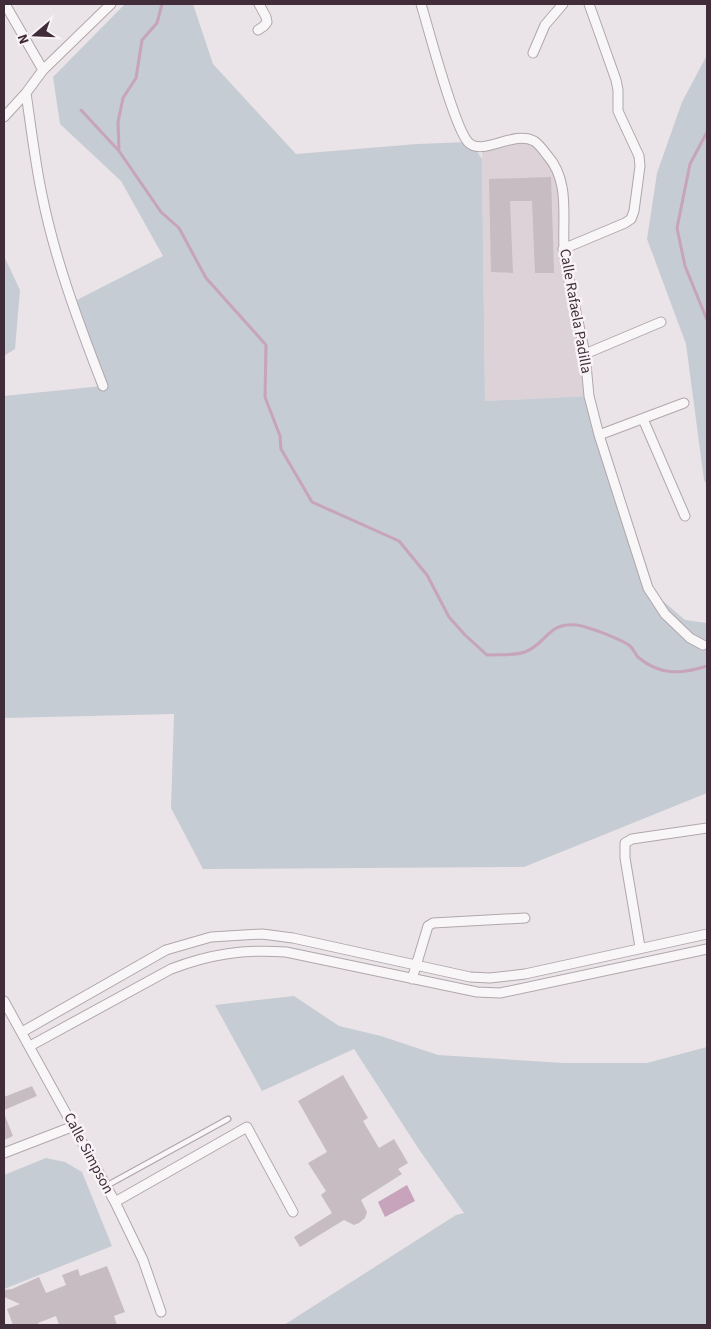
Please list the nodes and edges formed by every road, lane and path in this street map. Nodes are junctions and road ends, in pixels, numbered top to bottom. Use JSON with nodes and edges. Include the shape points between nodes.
{"nodes":[{"id":1,"x":5,"y":4,"type":"edge"},
{"id":2,"x":111,"y":4,"type":"edge"},
{"id":3,"x":258,"y":4,"type":"edge"},
{"id":4,"x":420,"y":4,"type":"edge"},
{"id":5,"x":563,"y":4,"type":"edge"},
{"id":6,"x":589,"y":4,"type":"edge"},
{"id":7,"x":258,"y":30,"type":"dead end"},
{"id":8,"x":533,"y":53,"type":"dead end"},
{"id":9,"x":43,"y":70,"type":"junction"},
{"id":10,"x":26,"y":93,"type":"junction"},
{"id":11,"x":4,"y":117,"type":"edge"},
{"id":12,"x":563,"y":249,"type":"junction"},
{"id":13,"x":661,"y":322,"type":"dead end"},
{"id":14,"x":585,"y":354,"type":"junction"},
{"id":15,"x":103,"y":386,"type":"dead end"},
{"id":16,"x":684,"y":403,"type":"dead end"},
{"id":17,"x":643,"y":418,"type":"junction"},
{"id":18,"x":600,"y":436,"type":"junction"},
{"id":19,"x":685,"y":516,"type":"dead end"},
{"id":20,"x":703,"y":645,"type":"dead end"},
{"id":21,"x":707,"y":828,"type":"edge"},
{"id":22,"x":525,"y":918,"type":"dead end"},
{"id":23,"x":707,"y":934,"type":"edge"},
{"id":24,"x":664,"y":943,"type":"junction"},
{"id":25,"x":640,"y":947,"type":"junction"},
{"id":26,"x":707,"y":949,"type":"edge"},
{"id":27,"x":667,"y":956,"type":"junction"},
{"id":28,"x":415,"y":965,"type":"junction"},
{"id":29,"x":126,"y":973,"type":"junction"},
{"id":30,"x":412,"y":979,"type":"junction"},
{"id":31,"x":135,"y":989,"type":"junction"},
{"id":32,"x":4,"y":1001,"type":"edge"},
{"id":33,"x":22,"y":1032,"type":"junction"},
{"id":34,"x":30,"y":1046,"type":"junction"},
{"id":35,"x":228,"y":1119,"type":"dead end"},
{"id":36,"x":74,"y":1126,"type":"junction"},
{"id":37,"x":4,"y":1153,"type":"edge"},
{"id":38,"x":106,"y":1186,"type":"junction"},
{"id":39,"x":115,"y":1202,"type":"junction"},
{"id":40,"x":293,"y":1212,"type":"dead end"},
{"id":41,"x":161,"y":1312,"type":"dead end"}],
"edges":[{"from":1,"to":9,"type":"street"},
{"from":2,"to":9,"type":"street"},
{"from":3,"to":7,"type":"street","via":[[267,22]]},
{"from":4,"to":12,"type":"street","name":"Calle Rafaela Padilla","via":[[467,142],[474,147],[482,147],[519,138],[534,141],[553,161],[563,189]]},
{"from":5,"to":8,"type":"street","via":[[545,25]]},
{"from":6,"to":12,"type":"street","via":[[616,80],[618,110],[640,166],[631,219]]},
{"from":9,"to":10,"type":"street"},
{"from":10,"to":11,"type":"street"},
{"from":10,"to":15,"type":"street","via":[[42,196],[82,333]]},
{"from":12,"to":14,"type":"street","name":"Calle Rafaela Padilla"},
{"from":13,"to":14,"type":"street"},
{"from":14,"to":18,"type":"street","name":"Calle Rafaela Padilla","via":[[590,396]]},
{"from":16,"to":17,"type":"street"},
{"from":17,"to":18,"type":"street"},
{"from":17,"to":19,"type":"street"},
{"from":18,"to":20,"type":"street","name":"Calle Rafaela Padilla","via":[[648,588],[666,614],[690,638]]},
{"from":21,"to":25,"type":"street","via":[[632,839],[626,843],[625,858]]},
{"from":22,"to":28,"type":"street","via":[[433,922],[428,926]]},
{"from":23,"to":24,"type":"street"},
{"from":24,"to":25,"type":"street"},
{"from":24,"to":27,"type":"street"},
{"from":25,"to":28,"type":"street","via":[[525,974],[490,978]]},
{"from":26,"to":27,"type":"street"},
{"from":27,"to":30,"type":"street","via":[[500,993],[477,992]]},
{"from":28,"to":29,"type":"street","via":[[294,938],[243,934],[211,937],[166,950]]},
{"from":28,"to":30,"type":"street"},
{"from":29,"to":31,"type":"street"},
{"from":29,"to":33,"type":"street"},
{"from":30,"to":31,"type":"street","via":[[307,956],[262,950],[195,960]]},
{"from":31,"to":34,"type":"street"},
{"from":32,"to":33,"type":"street","name":"Calle Simpson"},
{"from":33,"to":34,"type":"street","name":"Calle Simpson"},
{"from":34,"to":36,"type":"street","name":"Calle Simpson"},
{"from":35,"to":38,"type":"lane"},
{"from":36,"to":37,"type":"street"},
{"from":36,"to":38,"type":"street","name":"Calle Simpson"},
{"from":38,"to":39,"type":"street","name":"Calle Simpson"},
{"from":39,"to":40,"type":"street","via":[[247,1127]]},
{"from":39,"to":41,"type":"street","name":"Calle Simpson","via":[[143,1260]]}]}
